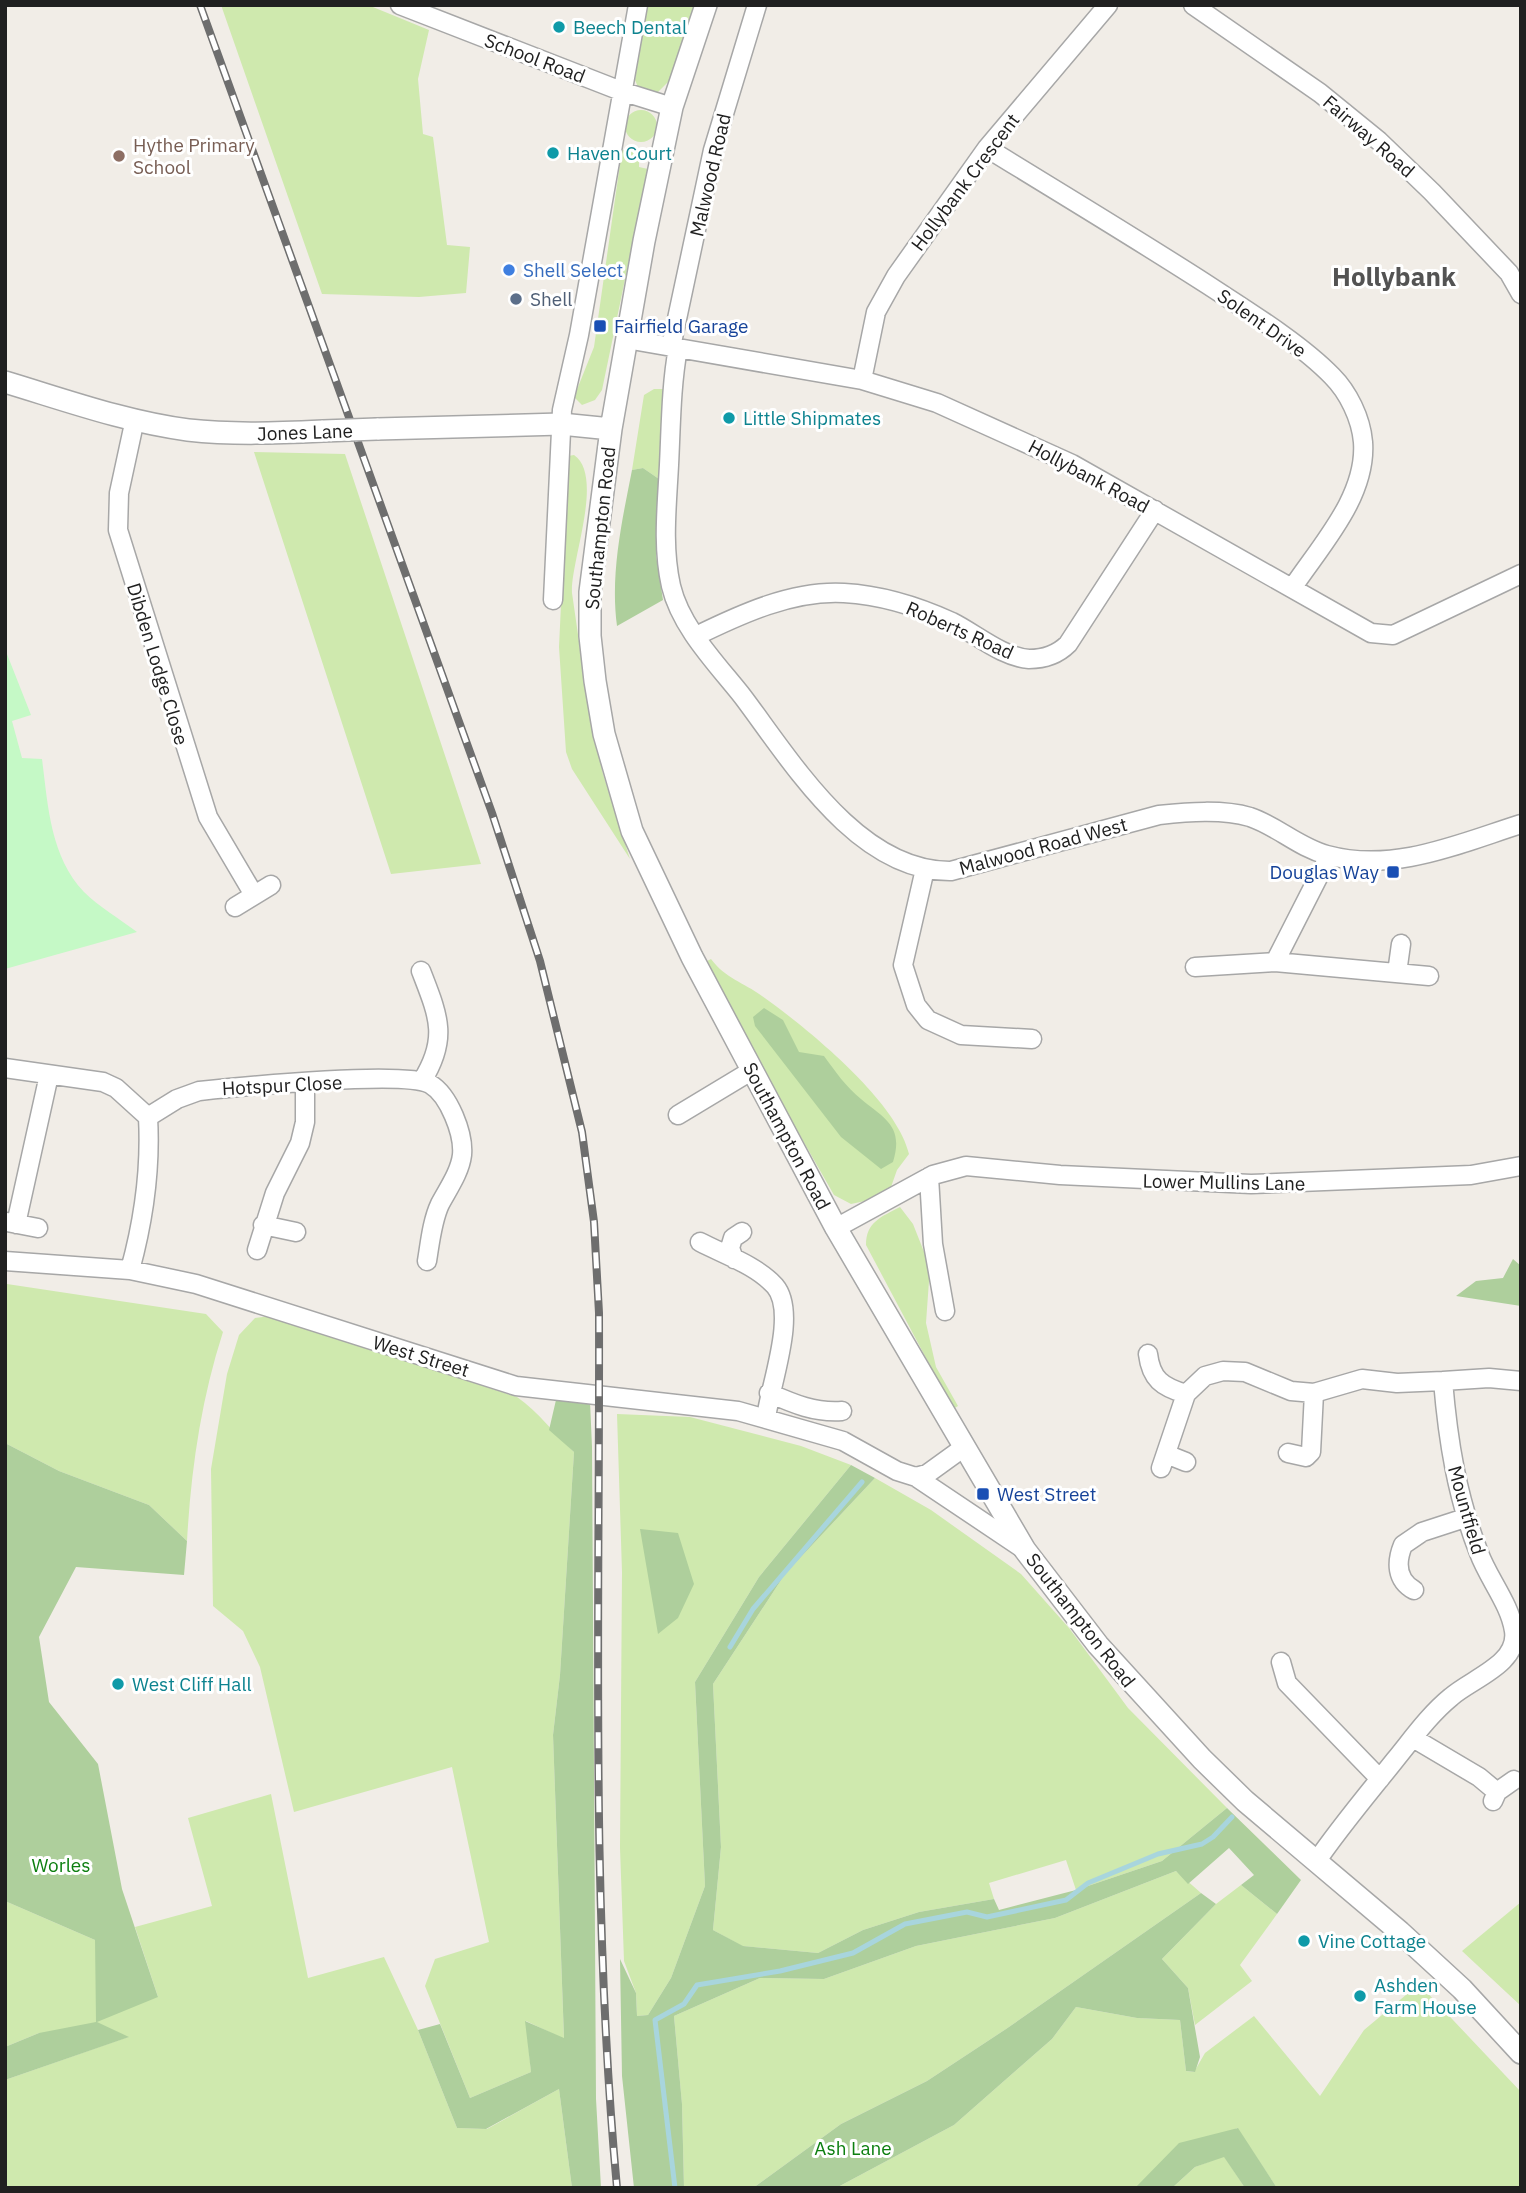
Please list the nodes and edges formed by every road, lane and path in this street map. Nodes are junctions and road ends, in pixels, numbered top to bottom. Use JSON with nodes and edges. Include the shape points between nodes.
{"nodes":[{"id":1,"x":400,"y":5,"type":"edge"},
{"id":2,"x":638,"y":5,"type":"edge"},
{"id":3,"x":706,"y":5,"type":"edge"},
{"id":4,"x":757,"y":5,"type":"edge"},
{"id":5,"x":1108,"y":5,"type":"edge"},
{"id":6,"x":1194,"y":5,"type":"edge"},
{"id":7,"x":621,"y":91,"type":"junction"},
{"id":8,"x":672,"y":107,"type":"junction"},
{"id":9,"x":987,"y":148,"type":"junction"},
{"id":10,"x":1521,"y":294,"type":"edge"},
{"id":11,"x":626,"y":339,"type":"junction"},
{"id":12,"x":674,"y":347,"type":"junction"},
{"id":13,"x":862,"y":380,"type":"junction"},
{"id":14,"x":5,"y":382,"type":"edge"},
{"id":15,"x":135,"y":419,"type":"junction"},
{"id":16,"x":561,"y":424,"type":"junction"},
{"id":17,"x":611,"y":429,"type":"junction"},
{"id":18,"x":1155,"y":510,"type":"junction"},
{"id":19,"x":1521,"y":574,"type":"edge"},
{"id":20,"x":1293,"y":587,"type":"junction"},
{"id":21,"x":552,"y":600,"type":"dead end"},
{"id":22,"x":696,"y":636,"type":"junction"},
{"id":23,"x":1521,"y":824,"type":"edge"},
{"id":24,"x":1329,"y":856,"type":"junction"},
{"id":25,"x":926,"y":869,"type":"junction"},
{"id":26,"x":271,"y":886,"type":"dead end"},
{"id":27,"x":254,"y":895,"type":"junction"},
{"id":28,"x":235,"y":907,"type":"dead end"},
{"id":29,"x":1401,"y":944,"type":"dead end"},
{"id":30,"x":1275,"y":962,"type":"junction"},
{"id":31,"x":1195,"y":967,"type":"dead end"},
{"id":32,"x":1218,"y":967,"type":"junction"},
{"id":33,"x":421,"y":971,"type":"dead end"},
{"id":34,"x":1397,"y":973,"type":"junction"},
{"id":35,"x":1429,"y":976,"type":"dead end"},
{"id":36,"x":1218,"y":986,"type":"dead end"},
{"id":37,"x":1032,"y":1039,"type":"dead end"},
{"id":38,"x":5,"y":1068,"type":"edge"},
{"id":39,"x":751,"y":1070,"type":"junction"},
{"id":40,"x":49,"y":1075,"type":"junction"},
{"id":41,"x":422,"y":1081,"type":"junction"},
{"id":42,"x":305,"y":1083,"type":"junction"},
{"id":43,"x":678,"y":1115,"type":"dead end"},
{"id":44,"x":148,"y":1117,"type":"junction"},
{"id":45,"x":1521,"y":1166,"type":"edge"},
{"id":46,"x":929,"y":1177,"type":"junction"},
{"id":47,"x":11,"y":1223,"type":"edge"},
{"id":48,"x":263,"y":1225,"type":"junction"},
{"id":49,"x":38,"y":1228,"type":"dead end"},
{"id":50,"x":836,"y":1228,"type":"junction"},
{"id":51,"x":742,"y":1232,"type":"dead end"},
{"id":52,"x":296,"y":1233,"type":"dead end"},
{"id":53,"x":701,"y":1242,"type":"dead end"},
{"id":54,"x":257,"y":1250,"type":"dead end"},
{"id":55,"x":734,"y":1259,"type":"junction"},
{"id":56,"x":5,"y":1261,"type":"edge"},
{"id":57,"x":427,"y":1261,"type":"dead end"},
{"id":58,"x":130,"y":1270,"type":"junction"},
{"id":59,"x":945,"y":1311,"type":"dead end"},
{"id":60,"x":1148,"y":1354,"type":"dead end"},
{"id":61,"x":1443,"y":1381,"type":"junction"},
{"id":62,"x":1521,"y":1381,"type":"edge"},
{"id":63,"x":769,"y":1393,"type":"junction"},
{"id":64,"x":1186,"y":1394,"type":"junction"},
{"id":65,"x":1314,"y":1394,"type":"junction"},
{"id":66,"x":842,"y":1411,"type":"dead end"},
{"id":67,"x":766,"y":1418,"type":"junction"},
{"id":68,"x":963,"y":1448,"type":"junction"},
{"id":69,"x":1288,"y":1453,"type":"dead end"},
{"id":70,"x":1186,"y":1462,"type":"dead end"},
{"id":71,"x":916,"y":1477,"type":"junction"},
{"id":72,"x":1465,"y":1518,"type":"junction"},
{"id":73,"x":1025,"y":1550,"type":"junction"},
{"id":74,"x":1414,"y":1590,"type":"dead end"},
{"id":75,"x":1518,"y":1633,"type":"edge"},
{"id":76,"x":1282,"y":1662,"type":"dead end"},
{"id":77,"x":1413,"y":1738,"type":"junction"},
{"id":78,"x":1380,"y":1779,"type":"junction"},
{"id":79,"x":1514,"y":1780,"type":"dead end"},
{"id":80,"x":1316,"y":1862,"type":"junction"},
{"id":81,"x":1521,"y":2053,"type":"edge"}],
"edges":[{"from":1,"to":7,"type":"street","name":"School Road"},
{"from":2,"to":7,"type":"street","name":"Southampton Road"},
{"from":3,"to":8,"type":"street","name":"Southampton Road"},
{"from":4,"to":12,"type":"street","name":"Malwood Road","via":[[713,150]]},
{"from":5,"to":9,"type":"street","name":"Hollybank Crescent"},
{"from":6,"to":10,"type":"street","name":"Fairway Road","via":[[1320,93],[1378,141],[1509,273]]},
{"from":7,"to":8,"type":"street","name":"School Road"},
{"from":7,"to":16,"type":"street","name":"Southampton Road"},
{"from":8,"to":11,"type":"street","name":"Southampton Road"},
{"from":9,"to":13,"type":"street","name":"Hollybank Crescent","via":[[884,294],[871,329]]},
{"from":9,"to":20,"type":"street","name":"Solent Drive","via":[[1247,310],[1331,375],[1345,392],[1363,441],[1361,468],[1346,508]]},
{"from":11,"to":12,"type":"street","name":"Hollybank Road"},
{"from":11,"to":17,"type":"street","name":"Southampton Road"},
{"from":12,"to":13,"type":"street","name":"Hollybank Road"},
{"from":12,"to":22,"type":"street","name":"Malwood Road West","via":[[667,563],[674,597]]},
{"from":13,"to":18,"type":"street","name":"Hollybank Road","via":[[988,424]]},
{"from":14,"to":15,"type":"street","name":"Jones Lane"},
{"from":15,"to":16,"type":"street","name":"Jones Lane","bridge":true,"via":[[189,430],[244,433]]},
{"from":15,"to":27,"type":"street","name":"Dibden Lodge Close","via":[[119,493],[118,530],[194,781],[218,838]]},
{"from":16,"to":17,"type":"street","name":"Jones Lane"},
{"from":16,"to":21,"type":"street","name":"Southampton Road"},
{"from":17,"to":39,"type":"street","name":"Southampton Road","via":[[590,592],[590,636],[604,734],[621,800],[647,868]]},
{"from":18,"to":20,"type":"street","name":"Hollybank Road"},
{"from":18,"to":22,"type":"street","name":"Roberts Road","via":[[1068,644],[1047,657],[1017,657],[922,610],[842,593],[752,610]]},
{"from":19,"to":20,"type":"street","name":"Hollybank Road","via":[[1393,635],[1371,633]]},
{"from":22,"to":25,"type":"street","name":"Malwood Road West","via":[[834,812],[886,853]]},
{"from":23,"to":24,"type":"street","name":"Malwood Road West","via":[[1407,859]]},
{"from":24,"to":25,"type":"street","name":"Malwood Road West","via":[[1251,818],[1180,813],[960,869]]},
{"from":24,"to":30,"type":"street"},
{"from":25,"to":37,"type":"street","via":[[903,965],[916,1005],[928,1020],[961,1035]]},
{"from":26,"to":27,"type":"street"},
{"from":27,"to":28,"type":"street"},
{"from":29,"to":34,"type":"street"},
{"from":30,"to":32,"type":"street"},
{"from":30,"to":34,"type":"street"},
{"from":31,"to":32,"type":"street"},
{"from":32,"to":36,"type":"street"},
{"from":33,"to":41,"type":"street","via":[[439,1035],[439,1051]]},
{"from":34,"to":35,"type":"street"},
{"from":38,"to":40,"type":"street"},
{"from":39,"to":43,"type":"street"},
{"from":39,"to":50,"type":"street","name":"Southampton Road"},
{"from":40,"to":44,"type":"street","via":[[103,1082]]},
{"from":40,"to":47,"type":"street"},
{"from":41,"to":42,"type":"street","name":"Hotspur Close"},
{"from":41,"to":57,"type":"street","via":[[443,1094],[462,1157],[439,1206]]},
{"from":42,"to":44,"type":"street","name":"Hotspur Close","via":[[199,1091],[177,1098]]},
{"from":42,"to":48,"type":"street","via":[[300,1143]]},
{"from":44,"to":58,"type":"street","via":[[146,1198]]},
{"from":45,"to":46,"type":"street","name":"Lower Mullins Lane","via":[[1471,1175],[1318,1184],[1133,1180],[983,1166],[953,1167]]},
{"from":46,"to":50,"type":"street","name":"Lower Mullins Lane"},
{"from":46,"to":59,"type":"street","via":[[933,1244]]},
{"from":47,"to":49,"type":"street"},
{"from":48,"to":52,"type":"street"},
{"from":48,"to":54,"type":"street"},
{"from":50,"to":68,"type":"street","name":"Southampton Road"},
{"from":51,"to":55,"type":"street","via":[[733,1238],[730,1248]]},
{"from":53,"to":55,"type":"street"},
{"from":55,"to":63,"type":"street","via":[[765,1277],[783,1303],[783,1333]]},
{"from":56,"to":58,"type":"street","name":"West Street"},
{"from":58,"to":67,"type":"street","name":"West Street","via":[[196,1284],[516,1385]]},
{"from":60,"to":64,"type":"street","via":[[1156,1379]]},
{"from":61,"to":62,"type":"street"},
{"from":61,"to":65,"type":"street","via":[[1362,1379]]},
{"from":61,"to":72,"type":"street","name":"Mountfield"},
{"from":63,"to":66,"type":"street","via":[[800,1407]]},
{"from":63,"to":67,"type":"street"},
{"from":64,"to":65,"type":"street","via":[[1205,1376],[1223,1371],[1245,1372],[1291,1391]]},
{"from":64,"to":70,"type":"street","via":[[1163,1461]]},
{"from":65,"to":69,"type":"street","via":[[1311,1452],[1306,1457]]},
{"from":67,"to":71,"type":"street","name":"West Street","via":[[843,1441]]},
{"from":68,"to":71,"type":"street","via":[[927,1475]]},
{"from":68,"to":73,"type":"street","name":"Southampton Road"},
{"from":71,"to":73,"type":"street","name":"West Street"},
{"from":72,"to":74,"type":"street","via":[[1422,1532],[1403,1545],[1398,1571],[1405,1585]]},
{"from":72,"to":75,"type":"street","name":"Mountfield"},
{"from":73,"to":80,"type":"street","name":"Southampton Road","via":[[1141,1695],[1245,1801]]},
{"from":75,"to":77,"type":"street","name":"Mountfield","via":[[1505,1658],[1441,1705]]},
{"from":76,"to":78,"type":"street","via":[[1287,1683]]},
{"from":77,"to":78,"type":"street","name":"Mountfield"},
{"from":77,"to":79,"type":"street","via":[[1495,1796]]},
{"from":78,"to":80,"type":"street","name":"Mountfield"},
{"from":80,"to":81,"type":"street","name":"Southampton Road","via":[[1462,1989]]}]}
